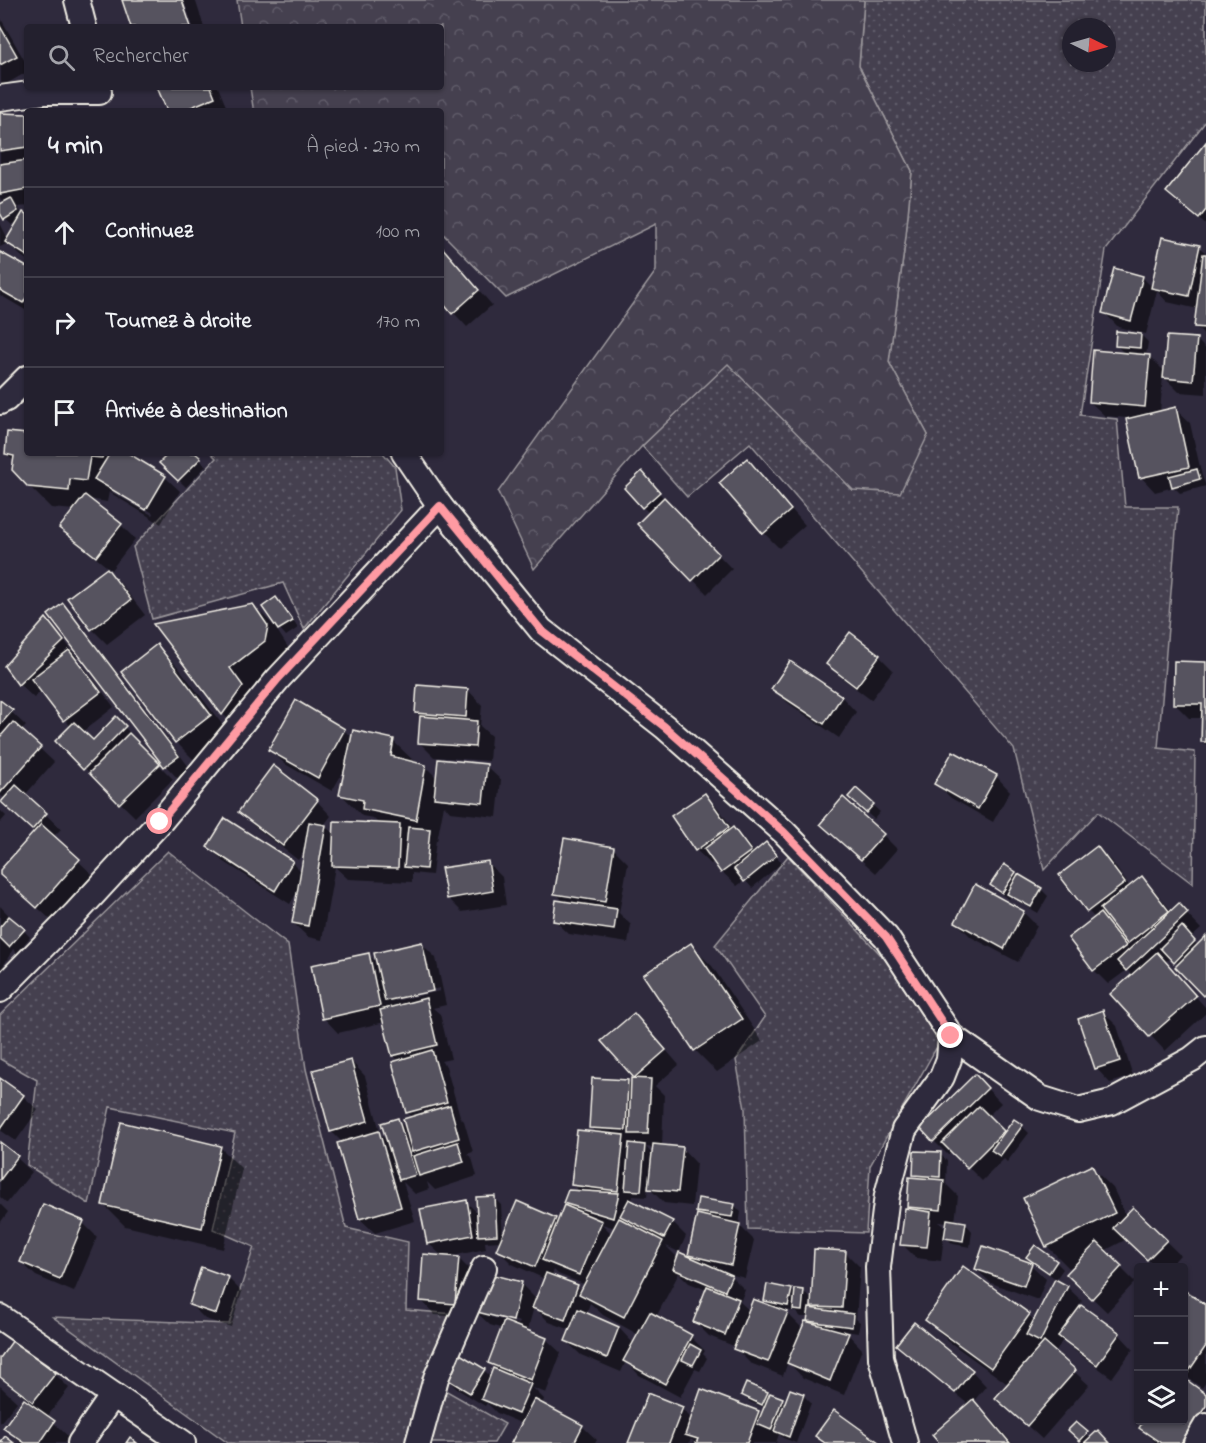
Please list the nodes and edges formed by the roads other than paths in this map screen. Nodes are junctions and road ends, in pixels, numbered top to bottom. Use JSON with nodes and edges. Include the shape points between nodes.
{"nodes":[{"id":1,"x":77,"y":0,"type":"edge"},
{"id":2,"x":83,"y":24,"type":"edge"},
{"id":3,"x":102,"y":97,"type":"edge"},
{"id":4,"x":0,"y":98,"type":"edge"},
{"id":5,"x":24,"y":381,"type":"edge"},
{"id":6,"x":0,"y":402,"type":"edge"},
{"id":7,"x":406,"y":456,"type":"edge"},
{"id":8,"x":440,"y":506,"type":"junction"},
{"id":9,"x":0,"y":990,"type":"edge"},
{"id":10,"x":951,"y":1036,"type":"junction"},
{"id":11,"x":1206,"y":1048,"type":"edge"},
{"id":12,"x":484,"y":1268,"type":"dead end"},
{"id":13,"x":0,"y":1317,"type":"edge"},
{"id":14,"x":113,"y":1395,"type":"junction"},
{"id":15,"x":1206,"y":1426,"type":"edge"},
{"id":16,"x":80,"y":1443,"type":"edge"},
{"id":17,"x":183,"y":1443,"type":"edge"},
{"id":18,"x":418,"y":1443,"type":"edge"},
{"id":19,"x":905,"y":1443,"type":"edge"},
{"id":20,"x":1196,"y":1443,"type":"edge"}],
"edges":[{"from":1,"to":2,"type":"street"},
{"from":3,"to":4,"type":"street","via":[[44,92]]},
{"from":5,"to":6,"type":"street"},
{"from":7,"to":8,"type":"street"},
{"from":8,"to":9,"type":"street","via":[[278,679],[160,822]]},
{"from":8,"to":10,"type":"street","via":[[541,630],[665,727],[776,824],[871,921],[886,937]]},
{"from":10,"to":11,"type":"street","via":[[1040,1098],[1078,1110],[1112,1102]]},
{"from":10,"to":19,"type":"street","via":[[942,1077],[904,1130],[887,1195],[878,1267],[881,1358]]},
{"from":12,"to":18,"type":"street","via":[[436,1378]]},
{"from":13,"to":14,"type":"street"},
{"from":14,"to":16,"type":"street"},
{"from":14,"to":17,"type":"street"},
{"from":15,"to":20,"type":"street"}]}
